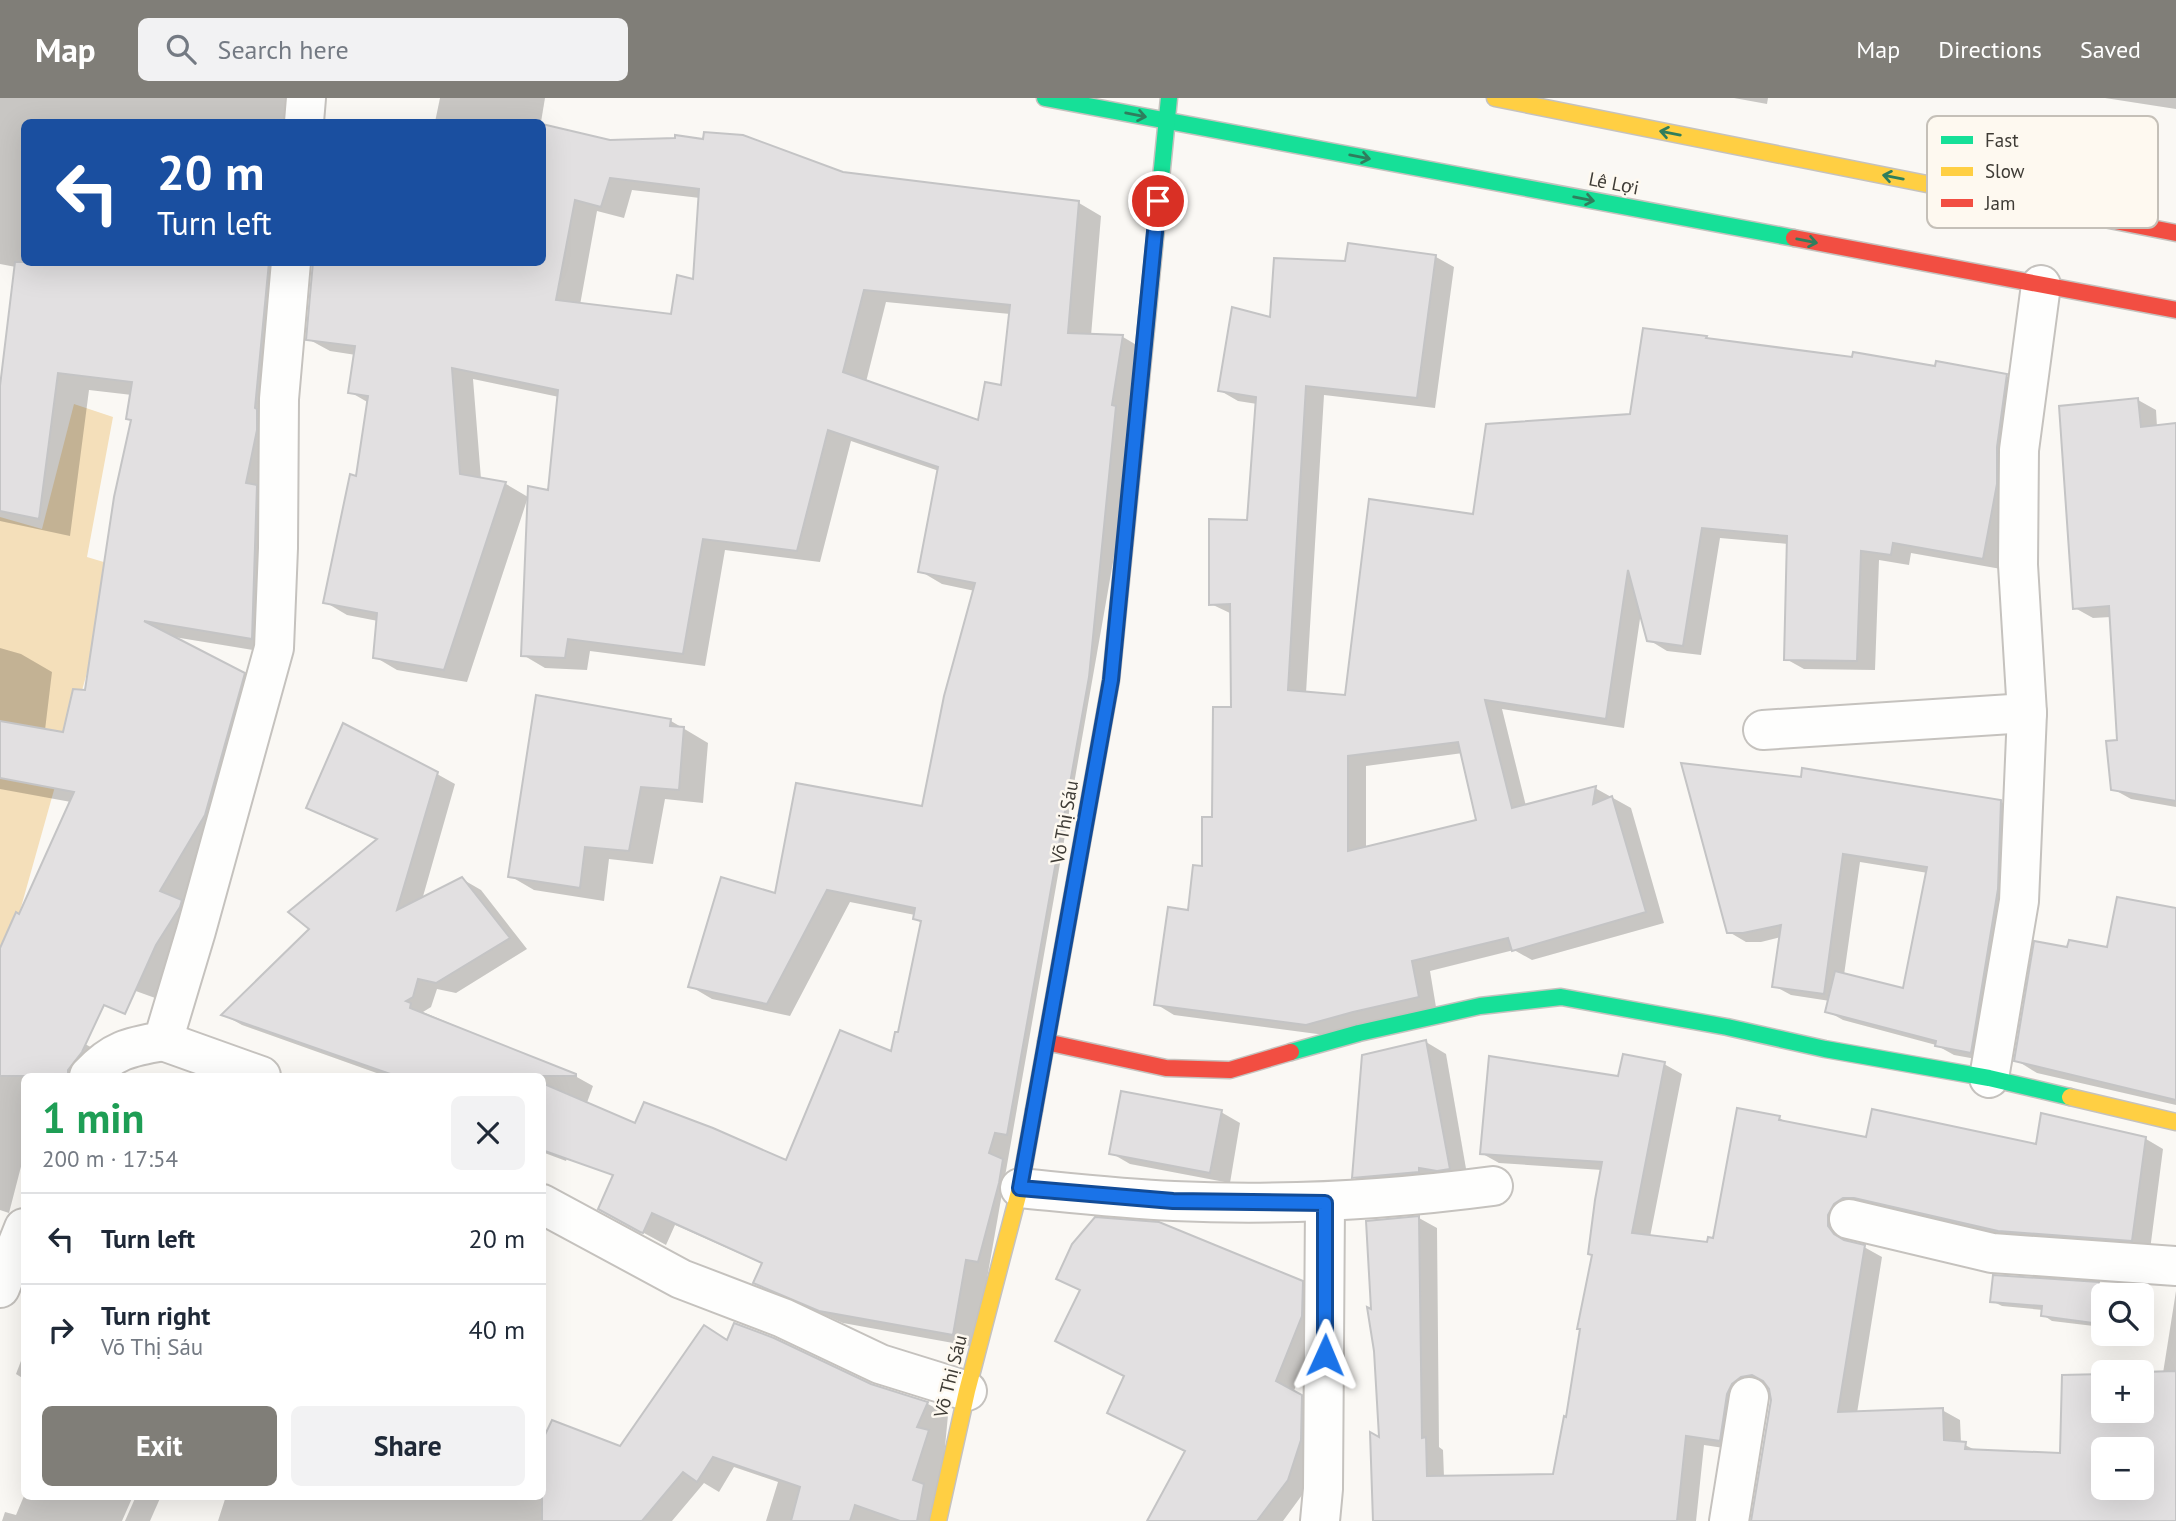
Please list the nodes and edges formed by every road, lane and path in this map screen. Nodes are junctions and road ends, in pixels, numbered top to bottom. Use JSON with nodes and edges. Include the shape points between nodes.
{"nodes":[{"id":1,"x":306,"y":98,"type":"edge"},
{"id":2,"x":1045,"y":98,"type":"edge"},
{"id":3,"x":1169,"y":98,"type":"edge"},
{"id":4,"x":1495,"y":98,"type":"edge"},
{"id":5,"x":304,"y":119,"type":"edge"},
{"id":6,"x":1166,"y":121,"type":"junction"},
{"id":7,"x":1927,"y":184,"type":"edge"},
{"id":8,"x":2151,"y":228,"type":"edge"},
{"id":9,"x":2176,"y":233,"type":"edge"},
{"id":10,"x":291,"y":266,"type":"edge"},
{"id":11,"x":2041,"y":285,"type":"junction"},
{"id":12,"x":2176,"y":310,"type":"edge"},
{"id":13,"x":2027,"y":713,"type":"junction"},
{"id":14,"x":1763,"y":730,"type":"dead end"},
{"id":15,"x":163,"y":1041,"type":"junction"},
{"id":16,"x":1046,"y":1042,"type":"junction"},
{"id":17,"x":92,"y":1073,"type":"edge"},
{"id":18,"x":253,"y":1073,"type":"edge"},
{"id":19,"x":1989,"y":1078,"type":"junction"},
{"id":20,"x":2176,"y":1122,"type":"edge"},
{"id":21,"x":1493,"y":1186,"type":"dead end"},
{"id":22,"x":1020,"y":1188,"type":"junction"},
{"id":23,"x":1325,"y":1203,"type":"junction"},
{"id":24,"x":546,"y":1206,"type":"edge"},
{"id":25,"x":1849,"y":1219,"type":"dead end"},
{"id":26,"x":2176,"y":1266,"type":"edge"},
{"id":27,"x":967,"y":1391,"type":"junction"},
{"id":28,"x":1749,"y":1397,"type":"dead end"},
{"id":29,"x":937,"y":1521,"type":"edge"},
{"id":30,"x":1320,"y":1521,"type":"edge"},
{"id":31,"x":1729,"y":1521,"type":"edge"}],
"edges":[{"from":1,"to":5,"type":"street"},
{"from":2,"to":6,"type":"street","name":"Lê Lợi","one_way":true},
{"from":3,"to":6,"type":"street","name":"Võ Thị Sáu"},
{"from":7,"to":4,"type":"street","one_way":true},
{"from":6,"to":11,"type":"street","name":"Lê Lợi","one_way":true},
{"from":6,"to":16,"type":"street","name":"Võ Thị Sáu","via":[[1111,680]]},
{"from":9,"to":8,"type":"street","one_way":true},
{"from":10,"to":15,"type":"street","via":[[279,399],[274,648]]},
{"from":11,"to":12,"type":"street","name":"Lê Lợi"},
{"from":11,"to":13,"type":"street","via":[[2019,450],[2018,565]]},
{"from":13,"to":14,"type":"street"},
{"from":13,"to":19,"type":"street","via":[[2018,901]]},
{"from":15,"to":17,"type":"street","via":[[127,1048]]},
{"from":15,"to":18,"type":"street"},
{"from":16,"to":19,"type":"street","via":[[1166,1068],[1230,1070],[1359,1033],[1480,1006],[1561,997]]},
{"from":16,"to":22,"type":"street","name":"Võ Thị Sáu"},
{"from":19,"to":20,"type":"street"},
{"from":21,"to":23,"type":"street"},
{"from":22,"to":23,"type":"street","via":[[1173,1201]]},
{"from":22,"to":27,"type":"street","name":"Võ Thị Sáu"},
{"from":23,"to":30,"type":"street"},
{"from":24,"to":27,"type":"street","via":[[681,1279],[783,1318],[880,1364]]},
{"from":25,"to":26,"type":"street","via":[[1992,1254]]},
{"from":27,"to":29,"type":"street","name":"Võ Thị Sáu"},
{"from":28,"to":31,"type":"street"}]}
